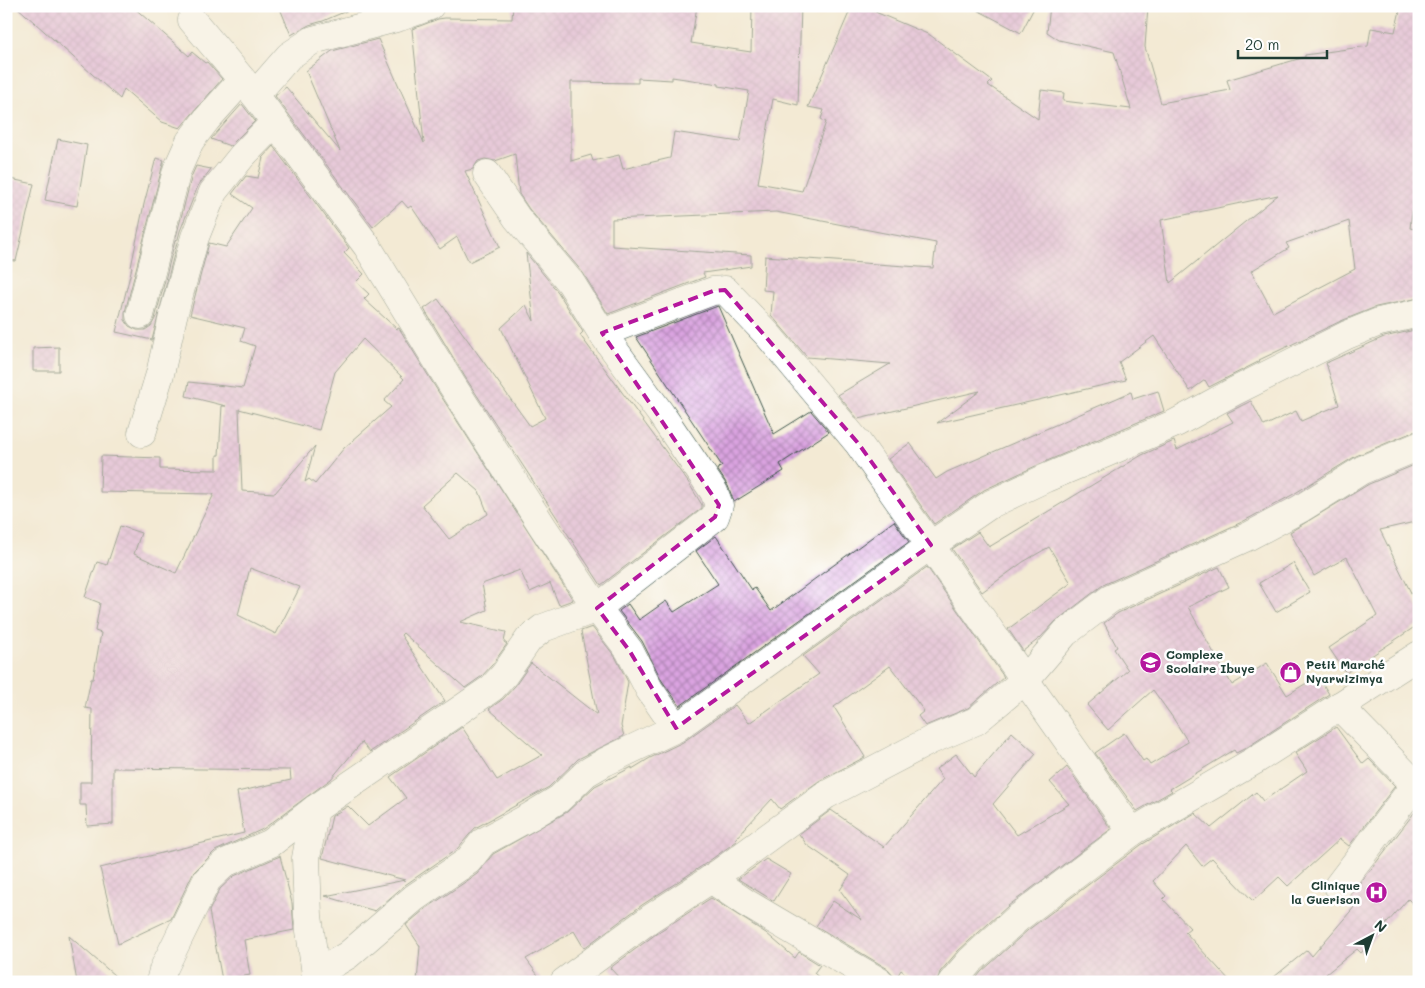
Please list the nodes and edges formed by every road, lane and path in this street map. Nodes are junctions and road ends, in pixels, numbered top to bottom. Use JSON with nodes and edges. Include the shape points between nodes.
{"nodes":[{"id":1,"x":430,"y":6,"type":"edge"},
{"id":2,"x":192,"y":20,"type":"dead end"},
{"id":3,"x":248,"y":88,"type":"junction"},
{"id":4,"x":275,"y":122,"type":"junction"},
{"id":5,"x":487,"y":174,"type":"dead end"},
{"id":6,"x":1419,"y":313,"type":"edge"},
{"id":7,"x":140,"y":315,"type":"dead end"},
{"id":8,"x":602,"y":332,"type":"junction"},
{"id":9,"x":142,"y":433,"type":"dead end"},
{"id":10,"x":1419,"y":446,"type":"edge"},
{"id":11,"x":931,"y":545,"type":"junction"},
{"id":12,"x":597,"y":608,"type":"junction"},
{"id":13,"x":1419,"y":655,"type":"edge"},
{"id":14,"x":1025,"y":680,"type":"junction"},
{"id":15,"x":1338,"y":706,"type":"junction"},
{"id":16,"x":676,"y":728,"type":"junction"},
{"id":17,"x":1417,"y":786,"type":"edge"},
{"id":18,"x":315,"y":809,"type":"junction"},
{"id":19,"x":1132,"y":832,"type":"junction"},
{"id":20,"x":711,"y":879,"type":"junction"},
{"id":21,"x":1338,"y":886,"type":"dead end"},
{"id":22,"x":316,"y":978,"type":"edge"},
{"id":23,"x":160,"y":982,"type":"edge"},
{"id":24,"x":564,"y":982,"type":"edge"},
{"id":25,"x":880,"y":982,"type":"edge"},
{"id":26,"x":952,"y":982,"type":"edge"}],
"edges":[{"from":1,"to":3,"type":"street","via":[[313,40]]},
{"from":2,"to":3,"type":"street"},
{"from":3,"to":4,"type":"street"},
{"from":3,"to":7,"type":"street","via":[[207,119],[190,141],[177,170]]},
{"from":4,"to":9,"type":"street","via":[[213,192],[195,237]]},
{"from":4,"to":12,"type":"street","via":[[367,246],[452,385]]},
{"from":5,"to":8,"type":"street","via":[[517,218],[571,283]]},
{"from":6,"to":11,"type":"street","via":[[1378,322],[1347,335],[1176,423],[991,504]]},
{"from":8,"to":11,"type":"street","via":[[713,291],[725,290],[768,335],[858,443]]},
{"from":8,"to":12,"type":"street","via":[[714,492],[719,505],[715,517]]},
{"from":10,"to":14,"type":"street","via":[[1362,470],[1250,536],[1110,599],[1065,633]]},
{"from":11,"to":14,"type":"street"},
{"from":11,"to":16,"type":"street"},
{"from":12,"to":16,"type":"street","via":[[629,650],[649,689]]},
{"from":12,"to":18,"type":"street","via":[[542,628],[529,639],[492,688]]},
{"from":13,"to":15,"type":"street"},
{"from":14,"to":19,"type":"street"},
{"from":14,"to":20,"type":"street","via":[[976,721],[931,740],[826,795]]},
{"from":15,"to":17,"type":"street"},
{"from":15,"to":19,"type":"street","via":[[1254,761]]},
{"from":16,"to":22,"type":"street","via":[[586,773],[559,799],[482,842],[468,861],[414,898]]},
{"from":17,"to":21,"type":"street"},
{"from":18,"to":22,"type":"street","via":[[306,858],[308,916]]},
{"from":18,"to":23,"type":"street","via":[[271,843],[225,863],[207,880]]},
{"from":19,"to":26,"type":"street","via":[[1018,918],[970,961]]},
{"from":20,"to":24,"type":"street"},
{"from":20,"to":25,"type":"street"}]}
